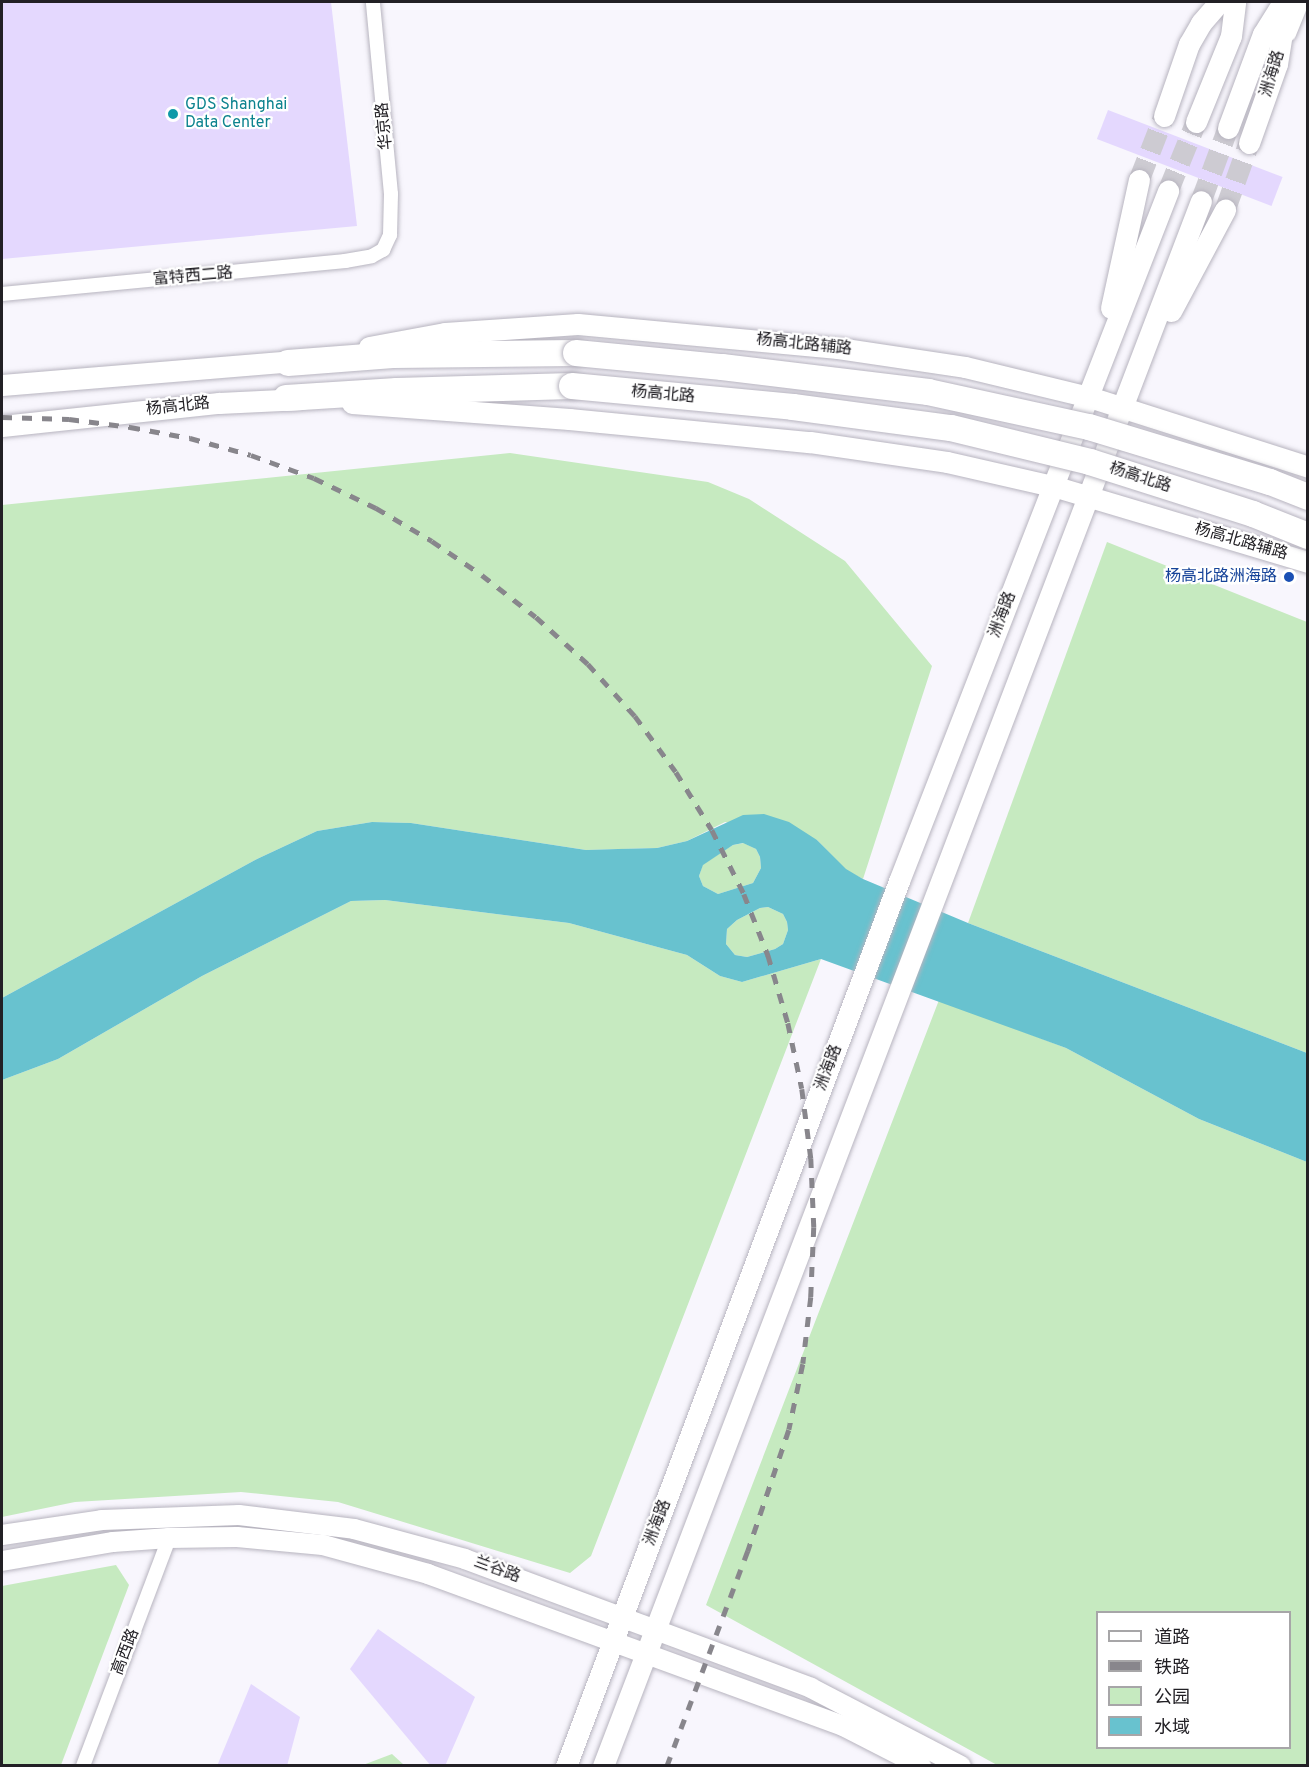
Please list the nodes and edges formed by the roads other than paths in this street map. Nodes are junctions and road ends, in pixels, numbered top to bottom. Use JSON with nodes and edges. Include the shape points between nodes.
{"nodes":[{"id":1,"x":373,"y":2,"type":"edge"},
{"id":2,"x":1208,"y":2,"type":"edge"},
{"id":3,"x":1219,"y":2,"type":"edge"},
{"id":4,"x":1235,"y":2,"type":"edge"},
{"id":5,"x":1285,"y":2,"type":"edge"},
{"id":6,"x":1302,"y":2,"type":"edge"},
{"id":7,"x":1202,"y":23,"type":"junction"},
{"id":8,"x":1278,"y":64,"type":"junction"},
{"id":9,"x":1164,"y":116,"type":"tunnel mouth"},
{"id":10,"x":1196,"y":122,"type":"tunnel mouth"},
{"id":11,"x":1227,"y":128,"type":"tunnel mouth"},
{"id":12,"x":1249,"y":143,"type":"tunnel mouth"},
{"id":13,"x":1139,"y":180,"type":"tunnel mouth"},
{"id":14,"x":1168,"y":191,"type":"tunnel mouth"},
{"id":15,"x":1201,"y":201,"type":"tunnel mouth"},
{"id":16,"x":1225,"y":210,"type":"tunnel mouth"},
{"id":17,"x":383,"y":250,"type":"joint"},
{"id":18,"x":2,"y":294,"type":"edge"},
{"id":19,"x":288,"y":363,"type":"junction"},
{"id":20,"x":1097,"y":373,"type":"junction"},
{"id":21,"x":1132,"y":384,"type":"junction"},
{"id":22,"x":2,"y":385,"type":"edge"},
{"id":23,"x":1089,"y":397,"type":"junction"},
{"id":24,"x":286,"y":398,"type":"junction"},
{"id":25,"x":1122,"y":407,"type":"junction"},
{"id":26,"x":2,"y":426,"type":"edge"},
{"id":27,"x":1308,"y":468,"type":"edge"},
{"id":28,"x":1053,"y":486,"type":"junction"},
{"id":29,"x":1088,"y":497,"type":"junction"},
{"id":30,"x":1308,"y":497,"type":"edge"},
{"id":31,"x":1308,"y":536,"type":"edge"},
{"id":32,"x":1308,"y":562,"type":"edge"},
{"id":33,"x":2,"y":1535,"type":"edge"},
{"id":34,"x":169,"y":1538,"type":"junction"},
{"id":35,"x":2,"y":1561,"type":"edge"},
{"id":36,"x":623,"y":1615,"type":"junction"},
{"id":37,"x":656,"y":1628,"type":"junction"},
{"id":38,"x":613,"y":1642,"type":"junction"},
{"id":39,"x":645,"y":1655,"type":"junction"},
{"id":40,"x":83,"y":1766,"type":"edge"},
{"id":41,"x":566,"y":1766,"type":"edge"},
{"id":42,"x":603,"y":1766,"type":"edge"},
{"id":43,"x":921,"y":1766,"type":"edge"},
{"id":44,"x":961,"y":1766,"type":"edge"}],
"edges":[{"from":1,"to":17,"type":"street","name":"华京路","via":[[391,194],[390,235]]},
{"from":2,"to":7,"type":"street"},
{"from":3,"to":7,"type":"main road"},
{"from":4,"to":10,"type":"main road","via":[[1231,36]]},
{"from":5,"to":8,"type":"main road","name":"洲海路"},
{"from":5,"to":11,"type":"main road","name":"洲海路","via":[[1263,34]]},
{"from":6,"to":8,"type":"street"},
{"from":7,"to":9,"type":"main road","via":[[1189,44]]},
{"from":8,"to":12,"type":"main road","name":"洲海路"},
{"from":13,"to":20,"type":"main road","name":"洲海路"},
{"from":14,"to":20,"type":"main road","name":"洲海路"},
{"from":15,"to":21,"type":"main road"},
{"from":16,"to":21,"type":"main road"},
{"from":17,"to":18,"type":"street","name":"富特西二路","via":[[345,261]]},
{"from":19,"to":22,"type":"main road","name":"杨高北路"},
{"from":19,"to":23,"type":"main road","name":"杨高北路辅路","via":[[445,333],[578,324],[849,349],[965,367]]},
{"from":19,"to":30,"type":"highway","name":"杨高北路","bridge":true,"via":[[393,355],[576,353],[927,392],[1089,427]]},
{"from":20,"to":23,"type":"main road","name":"洲海路"},
{"from":21,"to":25,"type":"main road"},
{"from":23,"to":25,"type":"main road","name":"杨高北路辅路"},
{"from":23,"to":28,"type":"main road","name":"洲海路"},
{"from":24,"to":26,"type":"main road","name":"杨高北路"},
{"from":24,"to":28,"type":"main road","name":"杨高北路辅路","via":[[810,442],[947,462]]},
{"from":24,"to":31,"type":"highway","name":"杨高北路","bridge":true,"via":[[572,386],[794,407],[951,428],[1090,462],[1253,514]]},
{"from":25,"to":27,"type":"main road","name":"杨高北路辅路"},
{"from":25,"to":29,"type":"main road"},
{"from":28,"to":29,"type":"main road","name":"杨高北路辅路"},
{"from":28,"to":36,"type":"main road","name":"洲海路","via":[[899,881]]},
{"from":29,"to":32,"type":"main road","name":"杨高北路辅路"},
{"from":29,"to":37,"type":"main road"},
{"from":33,"to":36,"type":"street","name":"兰谷路","via":[[102,1520],[239,1515],[354,1529],[465,1558]]},
{"from":34,"to":35,"type":"street","name":"兰谷路","via":[[113,1542]]},
{"from":34,"to":38,"type":"street","name":"兰谷路","via":[[237,1537],[323,1545],[428,1574]]},
{"from":34,"to":40,"type":"street","name":"高西路"},
{"from":36,"to":37,"type":"street","name":"兰谷路"},
{"from":36,"to":38,"type":"main road","name":"洲海路"},
{"from":37,"to":39,"type":"main road"},
{"from":37,"to":44,"type":"street","name":"兰谷路","via":[[811,1688]]},
{"from":38,"to":39,"type":"street","name":"兰谷路"},
{"from":38,"to":41,"type":"main road","name":"洲海路"},
{"from":39,"to":42,"type":"main road"},
{"from":39,"to":43,"type":"street","name":"兰谷路","via":[[843,1726]]}]}
